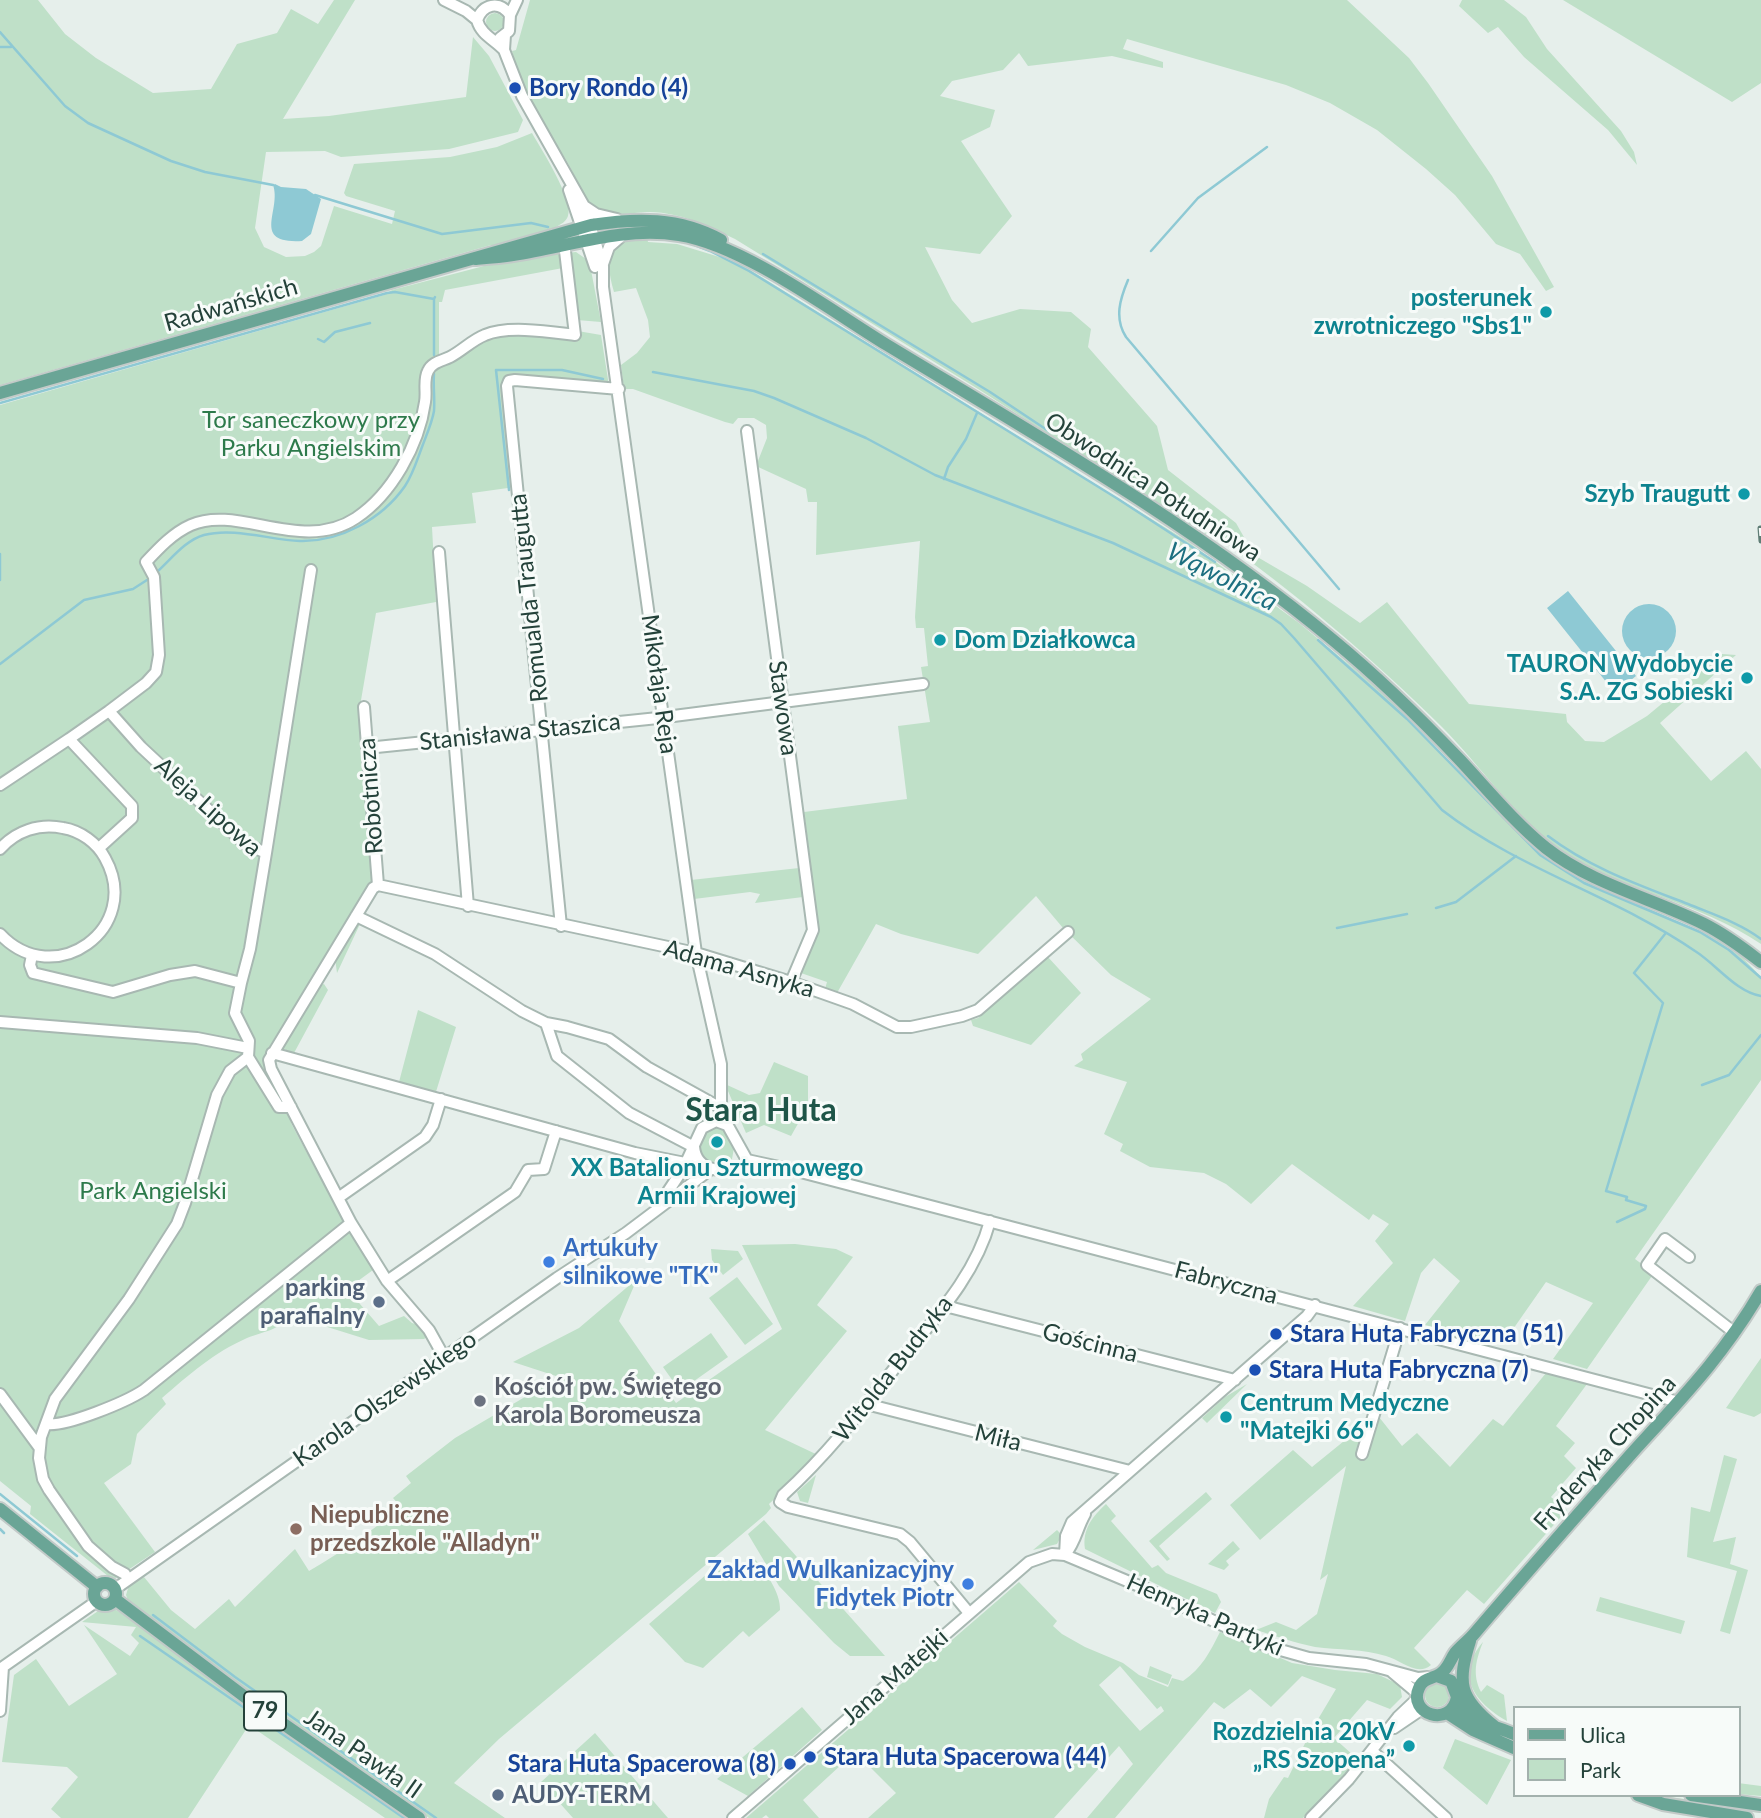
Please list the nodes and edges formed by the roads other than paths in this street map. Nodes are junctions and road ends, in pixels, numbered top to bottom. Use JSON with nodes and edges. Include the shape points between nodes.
{"nodes":[{"id":1,"x":444,"y":0,"type":"edge"},
{"id":2,"x":517,"y":0,"type":"edge"},
{"id":3,"x":507,"y":11,"type":"junction"},
{"id":4,"x":479,"y":16,"type":"junction"},
{"id":5,"x":499,"y":37,"type":"junction"},
{"id":6,"x":558,"y":161,"type":"junction"},
{"id":7,"x":584,"y":205,"type":"junction"},
{"id":8,"x":623,"y":220,"type":"junction"},
{"id":9,"x":588,"y":232,"type":"junction"},
{"id":10,"x":624,"y":234,"type":"junction"},
{"id":11,"x":565,"y":251,"type":"dead end"},
{"id":12,"x":603,"y":266,"type":"junction"},
{"id":13,"x":768,"y":271,"type":"junction"},
{"id":14,"x":603,"y":288,"type":"junction"},
{"id":15,"x":619,"y":389,"type":"junction"},
{"id":16,"x":0,"y":394,"type":"edge"},
{"id":17,"x":747,"y":431,"type":"dead end"},
{"id":18,"x":439,"y":552,"type":"dead end"},
{"id":19,"x":311,"y":570,"type":"dead end"},
{"id":20,"x":923,"y":684,"type":"dead end"},
{"id":21,"x":783,"y":701,"type":"junction"},
{"id":22,"x":364,"y":707,"type":"dead end"},
{"id":23,"x":108,"y":711,"type":"junction"},
{"id":24,"x":664,"y":717,"type":"junction"},
{"id":25,"x":543,"y":730,"type":"junction"},
{"id":26,"x":454,"y":738,"type":"junction"},
{"id":27,"x":69,"y":739,"type":"junction"},
{"id":28,"x":367,"y":748,"type":"junction"},
{"id":29,"x":0,"y":785,"type":"edge"},
{"id":30,"x":99,"y":848,"type":"junction"},
{"id":31,"x":0,"y":849,"type":"edge"},
{"id":32,"x":266,"y":853,"type":"junction"},
{"id":33,"x":377,"y":885,"type":"junction"},
{"id":34,"x":468,"y":906,"type":"junction"},
{"id":35,"x":356,"y":916,"type":"junction"},
{"id":36,"x":561,"y":926,"type":"junction"},
{"id":37,"x":1068,"y":932,"type":"dead end"},
{"id":38,"x":0,"y":934,"type":"edge"},
{"id":39,"x":696,"y":953,"type":"junction"},
{"id":40,"x":32,"y":955,"type":"junction"},
{"id":41,"x":1761,"y":961,"type":"edge"},
{"id":42,"x":791,"y":982,"type":"junction"},
{"id":43,"x":240,"y":983,"type":"junction"},
{"id":44,"x":0,"y":1022,"type":"edge"},
{"id":45,"x":546,"y":1023,"type":"junction"},
{"id":46,"x":248,"y":1053,"type":"junction"},
{"id":47,"x":272,"y":1053,"type":"junction"},
{"id":48,"x":441,"y":1099,"type":"junction"},
{"id":49,"x":717,"y":1105,"type":"junction"},
{"id":50,"x":290,"y":1107,"type":"junction"},
{"id":51,"x":730,"y":1127,"type":"junction"},
{"id":52,"x":702,"y":1128,"type":"junction"},
{"id":53,"x":556,"y":1131,"type":"junction"},
{"id":54,"x":740,"y":1146,"type":"junction"},
{"id":55,"x":694,"y":1147,"type":"junction"},
{"id":56,"x":685,"y":1163,"type":"junction"},
{"id":57,"x":773,"y":1167,"type":"junction"},
{"id":58,"x":711,"y":1169,"type":"junction"},
{"id":59,"x":726,"y":1171,"type":"junction"},
{"id":60,"x":338,"y":1198,"type":"junction"},
{"id":61,"x":655,"y":1210,"type":"junction"},
{"id":62,"x":990,"y":1221,"type":"junction"},
{"id":63,"x":351,"y":1223,"type":"junction"},
{"id":64,"x":1689,"y":1256,"type":"dead end"},
{"id":65,"x":387,"y":1281,"type":"junction"},
{"id":66,"x":1761,"y":1291,"type":"edge"},
{"id":67,"x":945,"y":1306,"type":"junction"},
{"id":68,"x":1315,"y":1306,"type":"junction"},
{"id":69,"x":1401,"y":1328,"type":"junction"},
{"id":70,"x":1735,"y":1333,"type":"junction"},
{"id":71,"x":444,"y":1357,"type":"junction"},
{"id":72,"x":1235,"y":1380,"type":"junction"},
{"id":73,"x":0,"y":1394,"type":"edge"},
{"id":74,"x":1679,"y":1402,"type":"junction"},
{"id":75,"x":866,"y":1404,"type":"junction"},
{"id":76,"x":46,"y":1424,"type":"junction"},
{"id":77,"x":39,"y":1447,"type":"junction"},
{"id":78,"x":1362,"y":1454,"type":"dead end"},
{"id":79,"x":1130,"y":1471,"type":"junction"},
{"id":80,"x":0,"y":1508,"type":"edge"},
{"id":81,"x":1065,"y":1555,"type":"junction"},
{"id":82,"x":125,"y":1574,"type":"dead end"},
{"id":83,"x":97,"y":1587,"type":"junction"},
{"id":84,"x":115,"y":1594,"type":"junction"},
{"id":85,"x":97,"y":1601,"type":"junction"},
{"id":86,"x":969,"y":1613,"type":"junction"},
{"id":87,"x":1471,"y":1638,"type":"junction"},
{"id":88,"x":1,"y":1668,"type":"edge"},
{"id":89,"x":1390,"y":1670,"type":"junction"},
{"id":90,"x":1433,"y":1677,"type":"junction"},
{"id":91,"x":1451,"y":1681,"type":"junction"},
{"id":92,"x":1419,"y":1700,"type":"junction"},
{"id":93,"x":1456,"y":1702,"type":"junction"},
{"id":94,"x":0,"y":1711,"type":"edge"},
{"id":95,"x":1447,"y":1713,"type":"junction"},
{"id":96,"x":1494,"y":1726,"type":"junction"},
{"id":97,"x":1512,"y":1733,"type":"edge"},
{"id":98,"x":1512,"y":1747,"type":"edge"},
{"id":99,"x":1372,"y":1751,"type":"junction"},
{"id":100,"x":1644,"y":1797,"type":"edge"},
{"id":101,"x":1705,"y":1797,"type":"edge"},
{"id":102,"x":1761,"y":1805,"type":"edge"},
{"id":103,"x":419,"y":1818,"type":"edge"},
{"id":104,"x":733,"y":1818,"type":"edge"},
{"id":105,"x":1311,"y":1818,"type":"edge"},
{"id":106,"x":1446,"y":1818,"type":"edge"},
{"id":107,"x":1747,"y":1818,"type":"edge"}],
"edges":[{"from":1,"to":4,"type":"street"},
{"from":2,"to":3,"type":"street"},
{"from":3,"to":4,"type":"street","via":[[490,5]]},
{"from":3,"to":5,"type":"street","via":[[511,27]]},
{"from":4,"to":5,"type":"street","via":[[483,34]]},
{"from":5,"to":6,"type":"street","name":"Mikołaja Reja","via":[[522,96]]},
{"from":6,"to":7,"type":"street","name":"Mikołaja Reja"},
{"from":6,"to":9,"type":"street","name":"Mikołaja Reja"},
{"from":7,"to":8,"type":"street","via":[[601,216]]},
{"from":7,"to":9,"type":"street","name":"Mikołaja Reja"},
{"from":8,"to":9,"type":"main road"},
{"from":8,"to":13,"type":"main road","via":[[662,220],[692,227]]},
{"from":9,"to":10,"type":"main road"},
{"from":9,"to":12,"type":"street","name":"Mikołaja Reja"},
{"from":9,"to":14,"type":"street","name":"Mikołaja Reja"},
{"from":9,"to":16,"type":"main road","name":"Radwańskich","via":[[514,255],[475,259]]},
{"from":10,"to":12,"type":"street","via":[[609,247]]},
{"from":10,"to":13,"type":"main road","via":[[689,237]]},
{"from":11,"to":23,"type":"street","via":[[575,335],[488,333],[429,369],[425,403],[409,452],[390,486],[352,520],[317,532],[210,521],[192,524],[162,545],[146,562],[154,577],[156,672]]},
{"from":12,"to":14,"type":"street","name":"Mikołaja Reja"},
{"from":13,"to":41,"type":"main road","name":"Obwodnica Południowa","via":[[1082,464],[1262,584],[1376,678],[1521,825],[1561,859],[1705,924]]},
{"from":14,"to":15,"type":"street","name":"Mikołaja Reja"},
{"from":15,"to":24,"type":"street","name":"Mikołaja Reja"},
{"from":15,"to":25,"type":"street","name":"Romualda Traugutta","via":[[514,380],[507,386]]},
{"from":17,"to":21,"type":"street","name":"Stawowa"},
{"from":18,"to":26,"type":"street"},
{"from":19,"to":32,"type":"street"},
{"from":20,"to":21,"type":"street","name":"Stanisława Staszica"},
{"from":21,"to":24,"type":"street","name":"Stanisława Staszica"},
{"from":21,"to":42,"type":"street","name":"Stawowa","via":[[813,930]]},
{"from":22,"to":28,"type":"street","name":"Robotnicza"},
{"from":23,"to":27,"type":"street"},
{"from":23,"to":32,"type":"street","name":"Aleja Lipowa","via":[[244,843]]},
{"from":24,"to":25,"type":"street","name":"Stanisława Staszica"},
{"from":24,"to":39,"type":"street","name":"Mikołaja Reja"},
{"from":25,"to":26,"type":"street","name":"Stanisława Staszica"},
{"from":25,"to":36,"type":"street","name":"Romualda Traugutta"},
{"from":26,"to":28,"type":"street","name":"Stanisława Staszica"},
{"from":26,"to":34,"type":"street"},
{"from":27,"to":29,"type":"street"},
{"from":27,"to":30,"type":"street","name":"Aleja Lipowa","via":[[132,806],[132,818]]},
{"from":28,"to":33,"type":"street","name":"Robotnicza"},
{"from":30,"to":31,"type":"street","via":[[69,829],[48,826],[27,830]]},
{"from":30,"to":40,"type":"street","via":[[110,867],[115,890],[108,922],[94,940],[77,951],[56,957]]},
{"from":32,"to":43,"type":"street","name":"Aleja Lipowa"},
{"from":33,"to":34,"type":"street","name":"Adama Asnyka"},
{"from":33,"to":35,"type":"street"},
{"from":34,"to":36,"type":"street","name":"Adama Asnyka"},
{"from":35,"to":45,"type":"street","via":[[435,954]]},
{"from":35,"to":47,"type":"street"},
{"from":36,"to":39,"type":"street","name":"Adama Asnyka"},
{"from":37,"to":42,"type":"street","name":"Adama Asnyka","via":[[964,1022],[897,1027],[853,1004]]},
{"from":38,"to":40,"type":"street"},
{"from":39,"to":42,"type":"street","name":"Adama Asnyka"},
{"from":39,"to":49,"type":"street","name":"Mikołaja Reja","via":[[718,1050]]},
{"from":40,"to":43,"type":"street","via":[[33,973],[113,992],[195,971]]},
{"from":43,"to":46,"type":"street","name":"Aleja Lipowa","via":[[235,1013],[247,1036]]},
{"from":44,"to":46,"type":"street","via":[[197,1038]]},
{"from":45,"to":49,"type":"street","via":[[609,1039],[647,1068]]},
{"from":45,"to":55,"type":"street","via":[[557,1056],[629,1113]]},
{"from":46,"to":50,"type":"street","name":"Aleja Lipowa","via":[[279,1107]]},
{"from":46,"to":76,"type":"street","via":[[230,1071],[212,1107],[177,1224],[129,1299],[55,1399]]},
{"from":47,"to":48,"type":"street"},
{"from":47,"to":50,"type":"street","via":[[271,1069]]},
{"from":48,"to":53,"type":"street"},
{"from":48,"to":60,"type":"street","via":[[425,1137]]},
{"from":49,"to":51,"type":"street"},
{"from":49,"to":52,"type":"street"},
{"from":50,"to":60,"type":"street"},
{"from":51,"to":52,"type":"street","via":[[716,1121]]},
{"from":51,"to":54,"type":"street"},
{"from":52,"to":55,"type":"street"},
{"from":53,"to":56,"type":"street"},
{"from":53,"to":65,"type":"street","via":[[544,1169],[528,1170],[515,1192]]},
{"from":54,"to":57,"type":"street","name":"Fabryczna","via":[[747,1160]]},
{"from":54,"to":59,"type":"street","via":[[737,1161]]},
{"from":55,"to":56,"type":"street","name":"Karola Olszewskiego"},
{"from":55,"to":58,"type":"street","via":[[696,1158]]},
{"from":56,"to":61,"type":"street","name":"Karola Olszewskiego"},
{"from":57,"to":59,"type":"street","name":"Fabryczna"},
{"from":57,"to":62,"type":"street","name":"Fabryczna"},
{"from":58,"to":59,"type":"street"},
{"from":58,"to":61,"type":"street","name":"Karola Olszewskiego"},
{"from":60,"to":63,"type":"street"},
{"from":61,"to":71,"type":"street","name":"Karola Olszewskiego"},
{"from":62,"to":67,"type":"street","name":"Witolda Budryka","via":[[980,1252]]},
{"from":62,"to":68,"type":"street","name":"Fabryczna"},
{"from":63,"to":65,"type":"street"},
{"from":63,"to":76,"type":"street","via":[[144,1390],[116,1406]]},
{"from":64,"to":70,"type":"street","via":[[1665,1239],[1647,1265]]},
{"from":65,"to":71,"type":"street","via":[[429,1329]]},
{"from":66,"to":70,"type":"main road","name":"Fryderyka Chopina"},
{"from":67,"to":72,"type":"street","name":"Gościnna"},
{"from":67,"to":75,"type":"street","name":"Witolda Budryka"},
{"from":68,"to":69,"type":"street","name":"Fabryczna"},
{"from":68,"to":72,"type":"street"},
{"from":69,"to":74,"type":"street","name":"Fabryczna"},
{"from":69,"to":78,"type":"street"},
{"from":70,"to":74,"type":"main road","name":"Fryderyka Chopina"},
{"from":71,"to":84,"type":"street","name":"Karola Olszewskiego"},
{"from":72,"to":79,"type":"street"},
{"from":73,"to":77,"type":"street"},
{"from":74,"to":87,"type":"main road","name":"Fryderyka Chopina"},
{"from":75,"to":79,"type":"street","name":"Miła"},
{"from":75,"to":86,"type":"street","name":"Witolda Budryka","via":[[780,1502],[900,1534]]},
{"from":76,"to":77,"type":"street"},
{"from":77,"to":82,"type":"street","via":[[49,1490],[88,1545]]},
{"from":79,"to":81,"type":"street","via":[[1087,1509],[1076,1541]]},
{"from":80,"to":83,"type":"main road"},
{"from":81,"to":86,"type":"street","name":"Jana Matejki","via":[[1029,1562]]},
{"from":81,"to":89,"type":"street","name":"Henryka Partyki","via":[[1266,1646],[1309,1658]]},
{"from":83,"to":84,"type":"main road","via":[[105,1583]]},
{"from":83,"to":85,"type":"main road"},
{"from":84,"to":85,"type":"main road","via":[[104,1605]]},
{"from":84,"to":103,"type":"main road","name":"Jana Pawła II","number":"79","via":[[249,1700]]},
{"from":85,"to":88,"type":"street"},
{"from":86,"to":104,"type":"street","name":"Jana Matejki"},
{"from":87,"to":90,"type":"main road","name":"Fryderyka Chopina","via":[[1454,1654],[1446,1670]]},
{"from":87,"to":91,"type":"main road","name":"Fryderyka Chopina"},
{"from":87,"to":96,"type":"main road","via":[[1462,1667],[1463,1691],[1471,1706]]},
{"from":88,"to":94,"type":"street"},
{"from":89,"to":90,"type":"street"},
{"from":89,"to":92,"type":"street"},
{"from":90,"to":91,"type":"main road"},
{"from":90,"to":92,"type":"main road","name":"Fryderyka Chopina","via":[[1424,1681]]},
{"from":91,"to":93,"type":"main road"},
{"from":92,"to":95,"type":"main road","via":[[1434,1715]]},
{"from":92,"to":99,"type":"street","name":"Fryderyka Chopina","via":[[1398,1717]]},
{"from":93,"to":95,"type":"main road"},
{"from":93,"to":96,"type":"main road","via":[[1476,1721]]},
{"from":95,"to":98,"type":"main road"},
{"from":96,"to":97,"type":"main road"},
{"from":99,"to":105,"type":"street","name":"Fryderyka Chopina"},
{"from":99,"to":106,"type":"street"},
{"from":100,"to":107,"type":"main road"},
{"from":101,"to":102,"type":"main road"}]}
